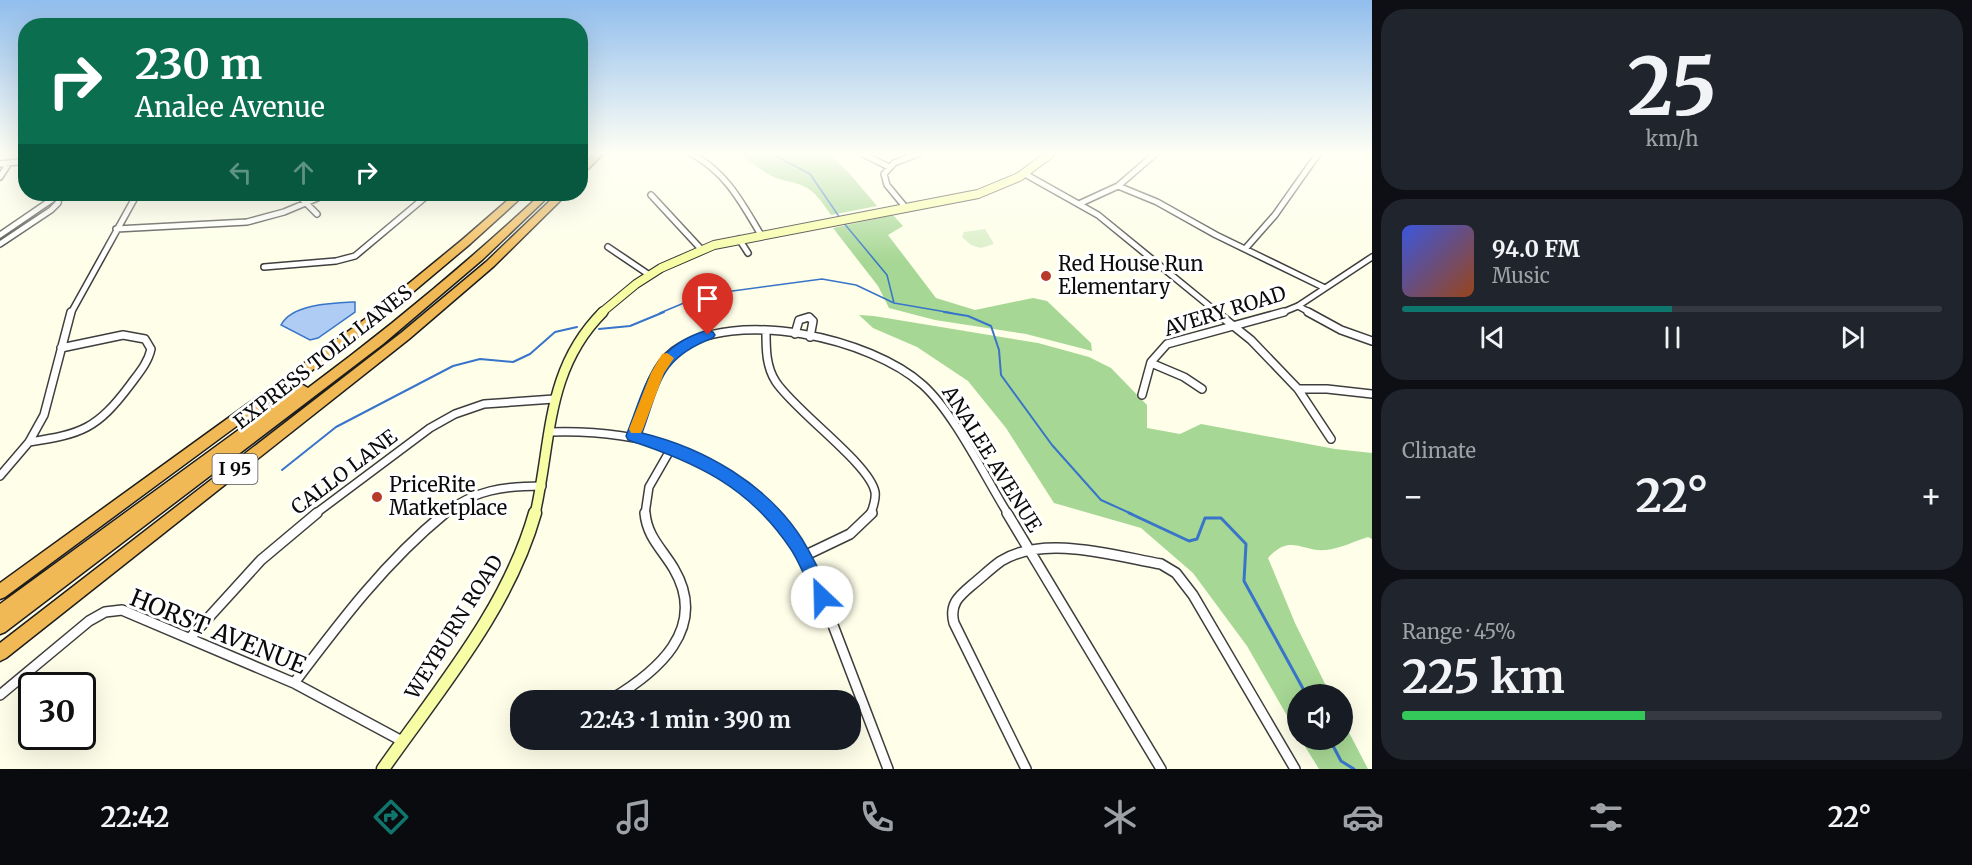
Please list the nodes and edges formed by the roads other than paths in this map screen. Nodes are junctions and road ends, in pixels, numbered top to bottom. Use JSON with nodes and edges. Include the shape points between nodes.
{"nodes":[{"id":1,"x":732,"y":190,"type":"edge"},
{"id":2,"x":891,"y":190,"type":"edge"},
{"id":3,"x":990,"y":190,"type":"edge"},
{"id":4,"x":1056,"y":190,"type":"edge"},
{"id":5,"x":1110,"y":190,"type":"edge"},
{"id":6,"x":1127,"y":190,"type":"edge"},
{"id":7,"x":1294,"y":190,"type":"edge"},
{"id":8,"x":651,"y":195,"type":"dead end"},
{"id":9,"x":50,"y":201,"type":"edge"},
{"id":10,"x":58,"y":201,"type":"edge"},
{"id":11,"x":133,"y":201,"type":"edge"},
{"id":12,"x":311,"y":201,"type":"edge"},
{"id":13,"x":421,"y":201,"type":"edge"},
{"id":14,"x":511,"y":201,"type":"edge"},
{"id":15,"x":529,"y":201,"type":"edge"},
{"id":16,"x":538,"y":201,"type":"edge"},
{"id":17,"x":555,"y":201,"type":"edge"},
{"id":18,"x":306,"y":203,"type":"junction"},
{"id":19,"x":1081,"y":203,"type":"junction"},
{"id":20,"x":906,"y":208,"type":"junction"},
{"id":21,"x":317,"y":214,"type":"dead end"},
{"id":22,"x":116,"y":229,"type":"junction"},
{"id":23,"x":0,"y":235,"type":"edge"},
{"id":24,"x":760,"y":235,"type":"junction"},
{"id":25,"x":739,"y":239,"type":"junction"},
{"id":26,"x":0,"y":244,"type":"edge"},
{"id":27,"x":608,"y":248,"type":"dead end"},
{"id":28,"x":701,"y":249,"type":"junction"},
{"id":29,"x":1245,"y":249,"type":"junction"},
{"id":30,"x":748,"y":253,"type":"dead end"},
{"id":31,"x":1372,"y":257,"type":"edge"},
{"id":32,"x":264,"y":267,"type":"dead end"},
{"id":33,"x":648,"y":274,"type":"junction"},
{"id":34,"x":1324,"y":288,"type":"junction"},
{"id":35,"x":1298,"y":306,"type":"junction"},
{"id":36,"x":1233,"y":326,"type":"junction"},
{"id":37,"x":766,"y":332,"type":"junction"},
{"id":38,"x":795,"y":334,"type":"junction"},
{"id":39,"x":810,"y":337,"type":"junction"},
{"id":40,"x":1372,"y":341,"type":"edge"},
{"id":41,"x":61,"y":348,"type":"junction"},
{"id":42,"x":1151,"y":363,"type":"junction"},
{"id":43,"x":1202,"y":389,"type":"dead end"},
{"id":44,"x":1298,"y":389,"type":"junction"},
{"id":45,"x":1372,"y":394,"type":"edge"},
{"id":46,"x":1142,"y":395,"type":"dead end"},
{"id":47,"x":554,"y":399,"type":"junction"},
{"id":48,"x":549,"y":432,"type":"junction"},
{"id":49,"x":633,"y":436,"type":"junction"},
{"id":50,"x":1331,"y":439,"type":"dead end"},
{"id":51,"x":29,"y":442,"type":"junction"},
{"id":52,"x":672,"y":447,"type":"junction"},
{"id":53,"x":0,"y":476,"type":"edge"},
{"id":54,"x":542,"y":486,"type":"junction"},
{"id":55,"x":1030,"y":551,"type":"junction"},
{"id":56,"x":804,"y":556,"type":"junction"},
{"id":57,"x":0,"y":592,"type":"edge"},
{"id":58,"x":0,"y":613,"type":"edge"},
{"id":59,"x":0,"y":627,"type":"edge"},
{"id":60,"x":190,"y":638,"type":"junction"},
{"id":61,"x":0,"y":653,"type":"edge"},
{"id":62,"x":294,"y":682,"type":"junction"},
{"id":63,"x":625,"y":690,"type":"edge"},
{"id":64,"x":0,"y":695,"type":"edge"},
{"id":65,"x":402,"y":741,"type":"junction"},
{"id":66,"x":383,"y":769,"type":"edge"},
{"id":67,"x":888,"y":769,"type":"edge"},
{"id":68,"x":1026,"y":769,"type":"edge"},
{"id":69,"x":1161,"y":769,"type":"edge"},
{"id":70,"x":1295,"y":769,"type":"edge"}],
"edges":[{"from":1,"to":24,"type":"street"},
{"from":2,"to":20,"type":"street"},
{"from":3,"to":20,"type":"street","name":"WEYBURN ROAD"},
{"from":4,"to":19,"type":"street"},
{"from":5,"to":19,"type":"street"},
{"from":6,"to":29,"type":"street"},
{"from":7,"to":29,"type":"street"},
{"from":8,"to":28,"type":"street"},
{"from":9,"to":23,"type":"street"},
{"from":10,"to":26,"type":"street"},
{"from":11,"to":22,"type":"street"},
{"from":12,"to":18,"type":"street"},
{"from":13,"to":32,"type":"street","via":[[355,256]]},
{"from":14,"to":57,"type":"highway","number":"I 95","via":[[372,320]]},
{"from":15,"to":58,"type":"highway","name":"EXPRESS TOLL LANES","via":[[374,335]]},
{"from":16,"to":59,"type":"highway","name":"EXPRESS TOLL LANES","via":[[379,341]]},
{"from":17,"to":61,"type":"highway","number":"I 95","via":[[490,264],[397,343]]},
{"from":18,"to":21,"type":"street"},
{"from":18,"to":22,"type":"street","via":[[246,222]]},
{"from":19,"to":36,"type":"street"},
{"from":20,"to":24,"type":"street","name":"WEYBURN ROAD"},
{"from":22,"to":41,"type":"street","via":[[72,308]]},
{"from":24,"to":25,"type":"street","name":"WEYBURN ROAD"},
{"from":25,"to":28,"type":"street","name":"WEYBURN ROAD"},
{"from":25,"to":30,"type":"street"},
{"from":27,"to":33,"type":"street"},
{"from":28,"to":33,"type":"street","name":"WEYBURN ROAD"},
{"from":29,"to":34,"type":"street"},
{"from":31,"to":34,"type":"street","name":"AVERY ROAD"},
{"from":33,"to":47,"type":"street","name":"WEYBURN ROAD","via":[[613,300],[587,328],[568,360]]},
{"from":34,"to":35,"type":"street","name":"AVERY ROAD"},
{"from":35,"to":36,"type":"street","name":"AVERY ROAD"},
{"from":35,"to":40,"type":"street","via":[[1341,330]]},
{"from":36,"to":42,"type":"street","name":"AVERY ROAD","via":[[1170,342],[1157,350]]},
{"from":36,"to":44,"type":"street"},
{"from":37,"to":38,"type":"street","name":"ANALEE AVENUE"},
{"from":37,"to":49,"type":"street","name":"ANALEE AVENUE","via":[[716,333],[675,350],[658,373]]},
{"from":37,"to":56,"type":"street","via":[[768,365],[779,387],[860,464],[874,493],[872,510],[860,527]]},
{"from":38,"to":39,"type":"street","name":"ANALEE AVENUE"},
{"from":38,"to":39,"type":"street","via":[[799,320],[809,317],[813,321]]},
{"from":39,"to":55,"type":"street","name":"ANALEE AVENUE","via":[[886,360],[926,387],[946,412]]},
{"from":41,"to":51,"type":"street","via":[[44,415]]},
{"from":41,"to":51,"type":"street","via":[[132,335],[148,343],[151,354],[100,422],[79,433]]},
{"from":42,"to":43,"type":"street"},
{"from":42,"to":46,"type":"street","name":"AVERY ROAD"},
{"from":44,"to":45,"type":"street"},
{"from":44,"to":50,"type":"street"},
{"from":47,"to":48,"type":"street","name":"WEYBURN ROAD"},
{"from":47,"to":60,"type":"street","name":"CALLO LANE","via":[[484,404],[430,428],[298,527],[261,560]]},
{"from":48,"to":49,"type":"street"},
{"from":48,"to":54,"type":"street","name":"WEYBURN ROAD"},
{"from":49,"to":52,"type":"street"},
{"from":51,"to":53,"type":"street"},
{"from":52,"to":56,"type":"street","via":[[724,474],[760,501]]},
{"from":52,"to":63,"type":"street","via":[[648,489],[644,514],[653,540],[681,583],[686,601],[684,621],[665,661]]},
{"from":54,"to":62,"type":"street","via":[[488,489],[453,506],[381,571]]},
{"from":54,"to":65,"type":"street","name":"WEYBURN ROAD","via":[[529,534],[502,593]]},
{"from":55,"to":68,"type":"street","via":[[994,566],[955,599],[952,610],[954,623]]},
{"from":55,"to":69,"type":"street","name":"ANALEE AVENUE"},
{"from":55,"to":70,"type":"street","via":[[1079,550],[1151,561],[1176,573],[1193,595]]},
{"from":56,"to":67,"type":"street"},
{"from":60,"to":62,"type":"street","name":"HORST AVENUE"},
{"from":60,"to":64,"type":"street","name":"HORST AVENUE","via":[[122,610],[105,612],[77,630]]},
{"from":62,"to":65,"type":"street","name":"HORST AVENUE"},
{"from":65,"to":66,"type":"street","name":"WEYBURN ROAD"}]}
